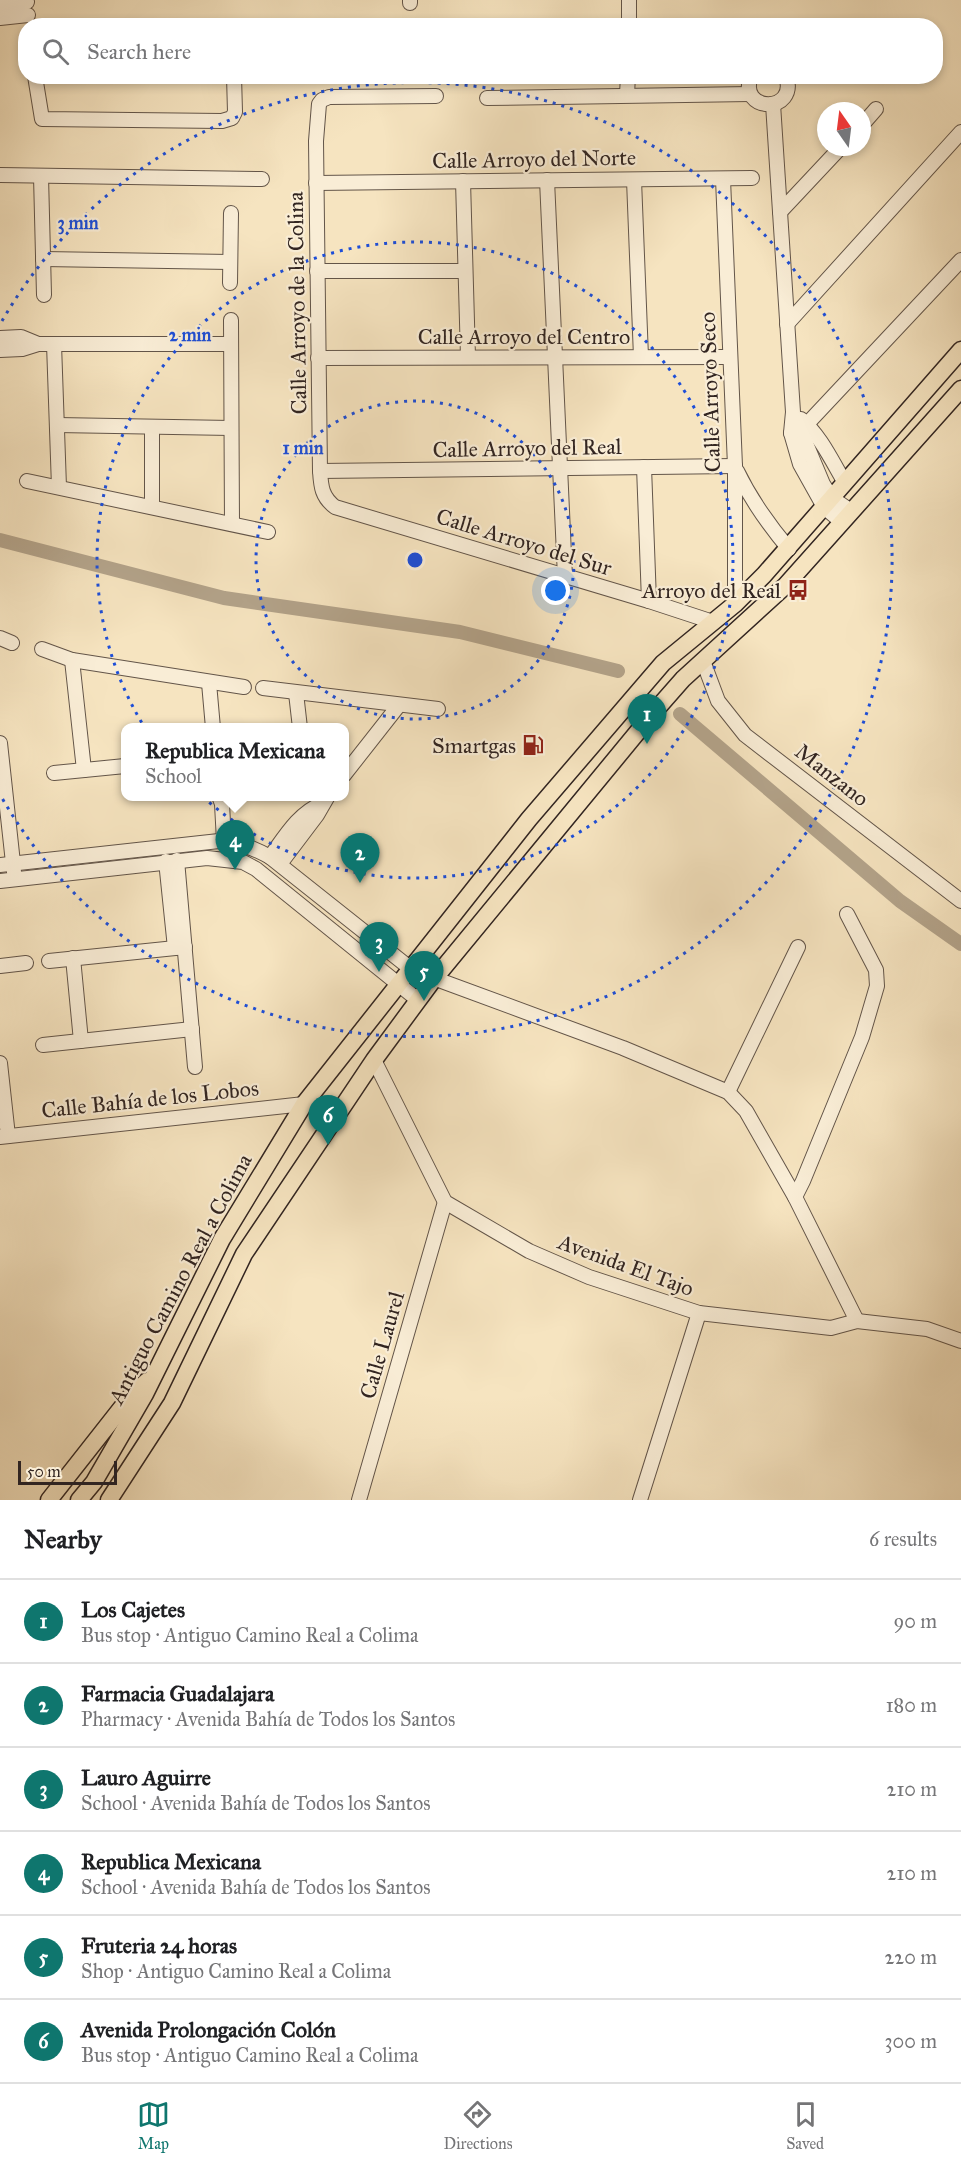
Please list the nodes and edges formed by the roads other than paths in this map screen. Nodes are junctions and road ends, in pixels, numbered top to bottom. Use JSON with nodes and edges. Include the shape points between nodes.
{"nodes":[{"id":1,"x":629,"y":0,"type":"edge"},
{"id":2,"x":0,"y":6,"type":"edge"},
{"id":3,"x":28,"y":11,"type":"edge"},
{"id":4,"x":0,"y":18,"type":"edge"},
{"id":5,"x":628,"y":18,"type":"edge"},
{"id":6,"x":37,"y":84,"type":"edge"},
{"id":7,"x":234,"y":84,"type":"edge"},
{"id":8,"x":628,"y":84,"type":"edge"},
{"id":9,"x":748,"y":84,"type":"edge"},
{"id":10,"x":788,"y":84,"type":"edge"},
{"id":11,"x":627,"y":94,"type":"junction"},
{"id":12,"x":750,"y":94,"type":"junction"},
{"id":13,"x":436,"y":96,"type":"dead end"},
{"id":14,"x":487,"y":98,"type":"dead end"},
{"id":15,"x":773,"y":104,"type":"junction"},
{"id":16,"x":876,"y":109,"type":"dead end"},
{"id":17,"x":871,"y":115,"type":"edge"},
{"id":18,"x":961,"y":132,"type":"edge"},
{"id":19,"x":833,"y":156,"type":"edge"},
{"id":20,"x":0,"y":175,"type":"edge"},
{"id":21,"x":40,"y":176,"type":"junction"},
{"id":22,"x":752,"y":178,"type":"dead end"},
{"id":23,"x":262,"y":179,"type":"dead end"},
{"id":24,"x":723,"y":179,"type":"junction"},
{"id":25,"x":547,"y":180,"type":"junction"},
{"id":26,"x":634,"y":180,"type":"junction"},
{"id":27,"x":463,"y":181,"type":"junction"},
{"id":28,"x":316,"y":183,"type":"junction"},
{"id":29,"x":780,"y":212,"type":"junction"},
{"id":30,"x":231,"y":213,"type":"dead end"},
{"id":31,"x":43,"y":259,"type":"junction"},
{"id":32,"x":961,"y":260,"type":"edge"},
{"id":33,"x":230,"y":262,"type":"junction"},
{"id":34,"x":317,"y":271,"type":"junction"},
{"id":35,"x":465,"y":271,"type":"junction"},
{"id":36,"x":230,"y":283,"type":"dead end"},
{"id":37,"x":44,"y":295,"type":"dead end"},
{"id":38,"x":231,"y":320,"type":"dead end"},
{"id":39,"x":787,"y":324,"type":"junction"},
{"id":40,"x":0,"y":338,"type":"edge"},
{"id":41,"x":38,"y":344,"type":"junction"},
{"id":42,"x":54,"y":344,"type":"junction"},
{"id":43,"x":231,"y":344,"type":"junction"},
{"id":44,"x":0,"y":350,"type":"edge"},
{"id":45,"x":961,"y":350,"type":"edge"},
{"id":46,"x":468,"y":357,"type":"junction"},
{"id":47,"x":555,"y":357,"type":"junction"},
{"id":48,"x":641,"y":357,"type":"junction"},
{"id":49,"x":730,"y":357,"type":"junction"},
{"id":50,"x":318,"y":358,"type":"junction"},
{"id":51,"x":961,"y":389,"type":"edge"},
{"id":52,"x":57,"y":425,"type":"junction"},
{"id":53,"x":152,"y":427,"type":"junction"},
{"id":54,"x":231,"y":429,"type":"junction"},
{"id":55,"x":799,"y":429,"type":"junction"},
{"id":56,"x":735,"y":466,"type":"junction"},
{"id":57,"x":644,"y":467,"type":"junction"},
{"id":58,"x":560,"y":468,"type":"junction"},
{"id":59,"x":320,"y":471,"type":"junction"},
{"id":60,"x":27,"y":481,"type":"dead end"},
{"id":61,"x":845,"y":483,"type":"junction"},
{"id":62,"x":58,"y":487,"type":"junction"},
{"id":63,"x":325,"y":500,"type":"joint"},
{"id":64,"x":828,"y":502,"type":"junction"},
{"id":65,"x":152,"y":507,"type":"junction"},
{"id":66,"x":847,"y":517,"type":"junction"},
{"id":67,"x":232,"y":524,"type":"junction"},
{"id":68,"x":268,"y":532,"type":"dead end"},
{"id":69,"x":789,"y":549,"type":"junction"},
{"id":70,"x":565,"y":577,"type":"junction"},
{"id":71,"x":649,"y":601,"type":"junction"},
{"id":72,"x":735,"y":604,"type":"junction"},
{"id":73,"x":713,"y":622,"type":"junction"},
{"id":74,"x":42,"y":649,"type":"dead end"},
{"id":75,"x":72,"y":660,"type":"junction"},
{"id":76,"x":703,"y":662,"type":"junction"},
{"id":77,"x":209,"y":683,"type":"junction"},
{"id":78,"x":244,"y":687,"type":"dead end"},
{"id":79,"x":262,"y":688,"type":"dead end"},
{"id":80,"x":296,"y":693,"type":"junction"},
{"id":81,"x":399,"y":705,"type":"junction"},
{"id":82,"x":438,"y":709,"type":"dead end"},
{"id":83,"x":213,"y":723,"type":"edge"},
{"id":84,"x":299,"y":723,"type":"edge"},
{"id":85,"x":0,"y":742,"type":"edge"},
{"id":86,"x":121,"y":766,"type":"edge"},
{"id":87,"x":84,"y":770,"type":"junction"},
{"id":88,"x":349,"y":770,"type":"edge"},
{"id":89,"x":54,"y":773,"type":"dead end"},
{"id":90,"x":2,"y":776,"type":"edge"},
{"id":91,"x":220,"y":801,"type":"edge"},
{"id":92,"x":317,"y":804,"type":"edge"},
{"id":93,"x":222,"y":841,"type":"junction"},
{"id":94,"x":172,"y":861,"type":"junction"},
{"id":95,"x":275,"y":861,"type":"junction"},
{"id":96,"x":5,"y":873,"type":"edge"},
{"id":97,"x":961,"y":901,"type":"edge"},
{"id":98,"x":847,"y":914,"type":"dead end"},
{"id":99,"x":798,"y":947,"type":"dead end"},
{"id":100,"x":180,"y":948,"type":"junction"},
{"id":101,"x":73,"y":958,"type":"junction"},
{"id":102,"x":49,"y":961,"type":"dead end"},
{"id":103,"x":26,"y":963,"type":"dead end"},
{"id":104,"x":0,"y":966,"type":"edge"},
{"id":105,"x":411,"y":969,"type":"junction"},
{"id":106,"x":433,"y":982,"type":"junction"},
{"id":107,"x":398,"y":984,"type":"junction"},
{"id":108,"x":418,"y":1000,"type":"junction"},
{"id":109,"x":192,"y":1029,"type":"junction"},
{"id":110,"x":81,"y":1041,"type":"junction"},
{"id":111,"x":43,"y":1045,"type":"dead end"},
{"id":112,"x":374,"y":1060,"type":"junction"},
{"id":113,"x":0,"y":1064,"type":"edge"},
{"id":114,"x":195,"y":1067,"type":"dead end"},
{"id":115,"x":728,"y":1092,"type":"junction"},
{"id":116,"x":304,"y":1104,"type":"junction"},
{"id":117,"x":4,"y":1136,"type":"edge"},
{"id":118,"x":795,"y":1197,"type":"junction"},
{"id":119,"x":445,"y":1202,"type":"junction"},
{"id":120,"x":699,"y":1313,"type":"junction"},
{"id":121,"x":857,"y":1321,"type":"junction"},
{"id":122,"x":961,"y":1341,"type":"edge"},
{"id":123,"x":156,"y":1372,"type":"junction"},
{"id":124,"x":49,"y":1500,"type":"edge"},
{"id":125,"x":79,"y":1500,"type":"edge"},
{"id":126,"x":109,"y":1500,"type":"edge"},
{"id":127,"x":359,"y":1500,"type":"edge"},
{"id":128,"x":640,"y":1500,"type":"edge"}],
"edges":[{"from":1,"to":5,"type":"street"},
{"from":2,"to":3,"type":"street"},
{"from":3,"to":4,"type":"street"},
{"from":6,"to":7,"type":"street","via":[[42,119],[211,121],[232,118]]},
{"from":8,"to":11,"type":"street"},
{"from":9,"to":12,"type":"street"},
{"from":10,"to":15,"type":"street","via":[[787,93]]},
{"from":11,"to":12,"type":"street"},
{"from":11,"to":14,"type":"street"},
{"from":12,"to":15,"type":"street","via":[[760,103]]},
{"from":13,"to":28,"type":"street","name":"Calle Arroyo de la Colina","via":[[322,100],[316,141]]},
{"from":15,"to":29,"type":"street"},
{"from":16,"to":17,"type":"street"},
{"from":18,"to":39,"type":"street"},
{"from":19,"to":29,"type":"street"},
{"from":20,"to":21,"type":"street"},
{"from":21,"to":23,"type":"street"},
{"from":21,"to":31,"type":"street"},
{"from":22,"to":24,"type":"street","name":"Calle Arroyo del Norte"},
{"from":24,"to":26,"type":"street","name":"Calle Arroyo del Norte"},
{"from":24,"to":49,"type":"street","name":"Calle Arroyo Seco"},
{"from":25,"to":26,"type":"street","name":"Calle Arroyo del Norte"},
{"from":25,"to":27,"type":"street","name":"Calle Arroyo del Norte"},
{"from":25,"to":47,"type":"street"},
{"from":26,"to":48,"type":"street"},
{"from":27,"to":28,"type":"street","name":"Calle Arroyo del Norte"},
{"from":27,"to":35,"type":"street"},
{"from":28,"to":34,"type":"street","name":"Calle Arroyo de la Colina"},
{"from":29,"to":39,"type":"street"},
{"from":30,"to":33,"type":"street"},
{"from":31,"to":33,"type":"street"},
{"from":31,"to":37,"type":"street"},
{"from":32,"to":55,"type":"street"},
{"from":33,"to":36,"type":"street"},
{"from":34,"to":35,"type":"street"},
{"from":34,"to":50,"type":"street","name":"Calle Arroyo de la Colina"},
{"from":35,"to":46,"type":"street"},
{"from":38,"to":43,"type":"street"},
{"from":39,"to":55,"type":"street","via":[[793,412]]},
{"from":40,"to":41,"type":"street","via":[[21,337]]},
{"from":41,"to":42,"type":"street"},
{"from":41,"to":44,"type":"street"},
{"from":42,"to":43,"type":"street"},
{"from":42,"to":52,"type":"street"},
{"from":43,"to":54,"type":"street"},
{"from":45,"to":61,"type":"main road","name":"Antiguo Camino Real a Colima"},
{"from":46,"to":47,"type":"street","name":"Calle Arroyo del Centro"},
{"from":46,"to":50,"type":"street","name":"Calle Arroyo del Centro"},
{"from":47,"to":48,"type":"street","name":"Calle Arroyo del Centro"},
{"from":47,"to":58,"type":"street"},
{"from":48,"to":49,"type":"street","name":"Calle Arroyo del Centro"},
{"from":49,"to":56,"type":"street","name":"Calle Arroyo Seco"},
{"from":50,"to":59,"type":"street","name":"Calle Arroyo de la Colina"},
{"from":51,"to":66,"type":"main road","name":"Antiguo Camino Real a Colima"},
{"from":52,"to":53,"type":"street"},
{"from":52,"to":62,"type":"street"},
{"from":53,"to":54,"type":"street"},
{"from":53,"to":65,"type":"street"},
{"from":54,"to":67,"type":"street"},
{"from":55,"to":61,"type":"street"},
{"from":55,"to":64,"type":"street","via":[[812,474]]},
{"from":56,"to":57,"type":"street","name":"Calle Arroyo del Real"},
{"from":56,"to":69,"type":"street","via":[[749,496]]},
{"from":56,"to":72,"type":"street","name":"Calle Arroyo Seco"},
{"from":57,"to":58,"type":"street","name":"Calle Arroyo del Real"},
{"from":57,"to":71,"type":"street"},
{"from":58,"to":59,"type":"street","name":"Calle Arroyo del Real"},
{"from":58,"to":70,"type":"street"},
{"from":59,"to":63,"type":"street","name":"Calle Arroyo de la Colina"},
{"from":60,"to":62,"type":"street"},
{"from":61,"to":64,"type":"main road","name":"Antiguo Camino Real a Colima"},
{"from":62,"to":65,"type":"street"},
{"from":63,"to":70,"type":"street","name":"Calle Arroyo del Sur","via":[[335,507]]},
{"from":64,"to":66,"type":"street"},
{"from":64,"to":69,"type":"main road","name":"Antiguo Camino Real a Colima"},
{"from":65,"to":67,"type":"street"},
{"from":66,"to":76,"type":"main road","name":"Antiguo Camino Real a Colima","via":[[784,586]]},
{"from":67,"to":68,"type":"street"},
{"from":69,"to":72,"type":"main road","name":"Antiguo Camino Real a Colima"},
{"from":70,"to":71,"type":"street","name":"Calle Arroyo del Sur"},
{"from":71,"to":73,"type":"street","name":"Calle Arroyo del Sur"},
{"from":72,"to":73,"type":"main road","name":"Antiguo Camino Real a Colima"},
{"from":73,"to":105,"type":"main road","name":"Antiguo Camino Real a Colima","via":[[663,663],[529,819]]},
{"from":74,"to":75,"type":"street"},
{"from":75,"to":77,"type":"street"},
{"from":75,"to":87,"type":"street"},
{"from":76,"to":97,"type":"street","name":"Manzano","via":[[718,701],[745,735]]},
{"from":76,"to":106,"type":"main road","name":"Antiguo Camino Real a Colima","via":[[654,712]]},
{"from":77,"to":78,"type":"street"},
{"from":77,"to":83,"type":"street"},
{"from":79,"to":80,"type":"street"},
{"from":80,"to":81,"type":"street"},
{"from":80,"to":84,"type":"street"},
{"from":81,"to":82,"type":"street"},
{"from":81,"to":88,"type":"street"},
{"from":85,"to":90,"type":"street"},
{"from":86,"to":87,"type":"street"},
{"from":87,"to":89,"type":"street"},
{"from":90,"to":96,"type":"street"},
{"from":91,"to":93,"type":"street"},
{"from":92,"to":95,"type":"street"},
{"from":93,"to":95,"type":"street","via":[[252,847]]},
{"from":93,"to":96,"type":"street"},
{"from":94,"to":96,"type":"street"},
{"from":94,"to":100,"type":"street"},
{"from":94,"to":107,"type":"street","via":[[223,858],[249,865]]},
{"from":95,"to":105,"type":"street"},
{"from":98,"to":118,"type":"street","via":[[876,970],[877,986],[862,1036]]},
{"from":99,"to":115,"type":"street"},
{"from":100,"to":101,"type":"street"},
{"from":100,"to":109,"type":"street"},
{"from":101,"to":102,"type":"street"},
{"from":101,"to":110,"type":"street"},
{"from":103,"to":104,"type":"street"},
{"from":105,"to":106,"type":"street"},
{"from":105,"to":107,"type":"main road","name":"Antiguo Camino Real a Colima"},
{"from":106,"to":108,"type":"main road","name":"Antiguo Camino Real a Colima"},
{"from":106,"to":115,"type":"street","via":[[623,1048]]},
{"from":107,"to":108,"type":"street"},
{"from":107,"to":116,"type":"main road","name":"Antiguo Camino Real a Colima"},
{"from":108,"to":112,"type":"main road","name":"Antiguo Camino Real a Colima"},
{"from":109,"to":110,"type":"street"},
{"from":109,"to":114,"type":"street"},
{"from":110,"to":111,"type":"street"},
{"from":112,"to":119,"type":"street"},
{"from":112,"to":126,"type":"main road","name":"Antiguo Camino Real a Colima","via":[[244,1254],[172,1403]]},
{"from":113,"to":117,"type":"street"},
{"from":115,"to":118,"type":"street","via":[[747,1111]]},
{"from":116,"to":117,"type":"street","name":"Calle Bahía de los Lobos"},
{"from":116,"to":123,"type":"main road","name":"Antiguo Camino Real a Colima","via":[[222,1239]]},
{"from":118,"to":121,"type":"street"},
{"from":119,"to":120,"type":"street","name":"Avenida El Tajo","via":[[529,1251],[590,1277]]},
{"from":119,"to":127,"type":"street","name":"Calle Laurel"},
{"from":120,"to":121,"type":"street","name":"Avenida El Tajo","via":[[831,1328]]},
{"from":120,"to":128,"type":"street"},
{"from":121,"to":122,"type":"street","name":"Avenida El Tajo","via":[[927,1329]]},
{"from":123,"to":124,"type":"main road","via":[[130,1397]]},
{"from":123,"to":125,"type":"main road","name":"Antiguo Camino Real a Colima","via":[[94,1482]]}]}
